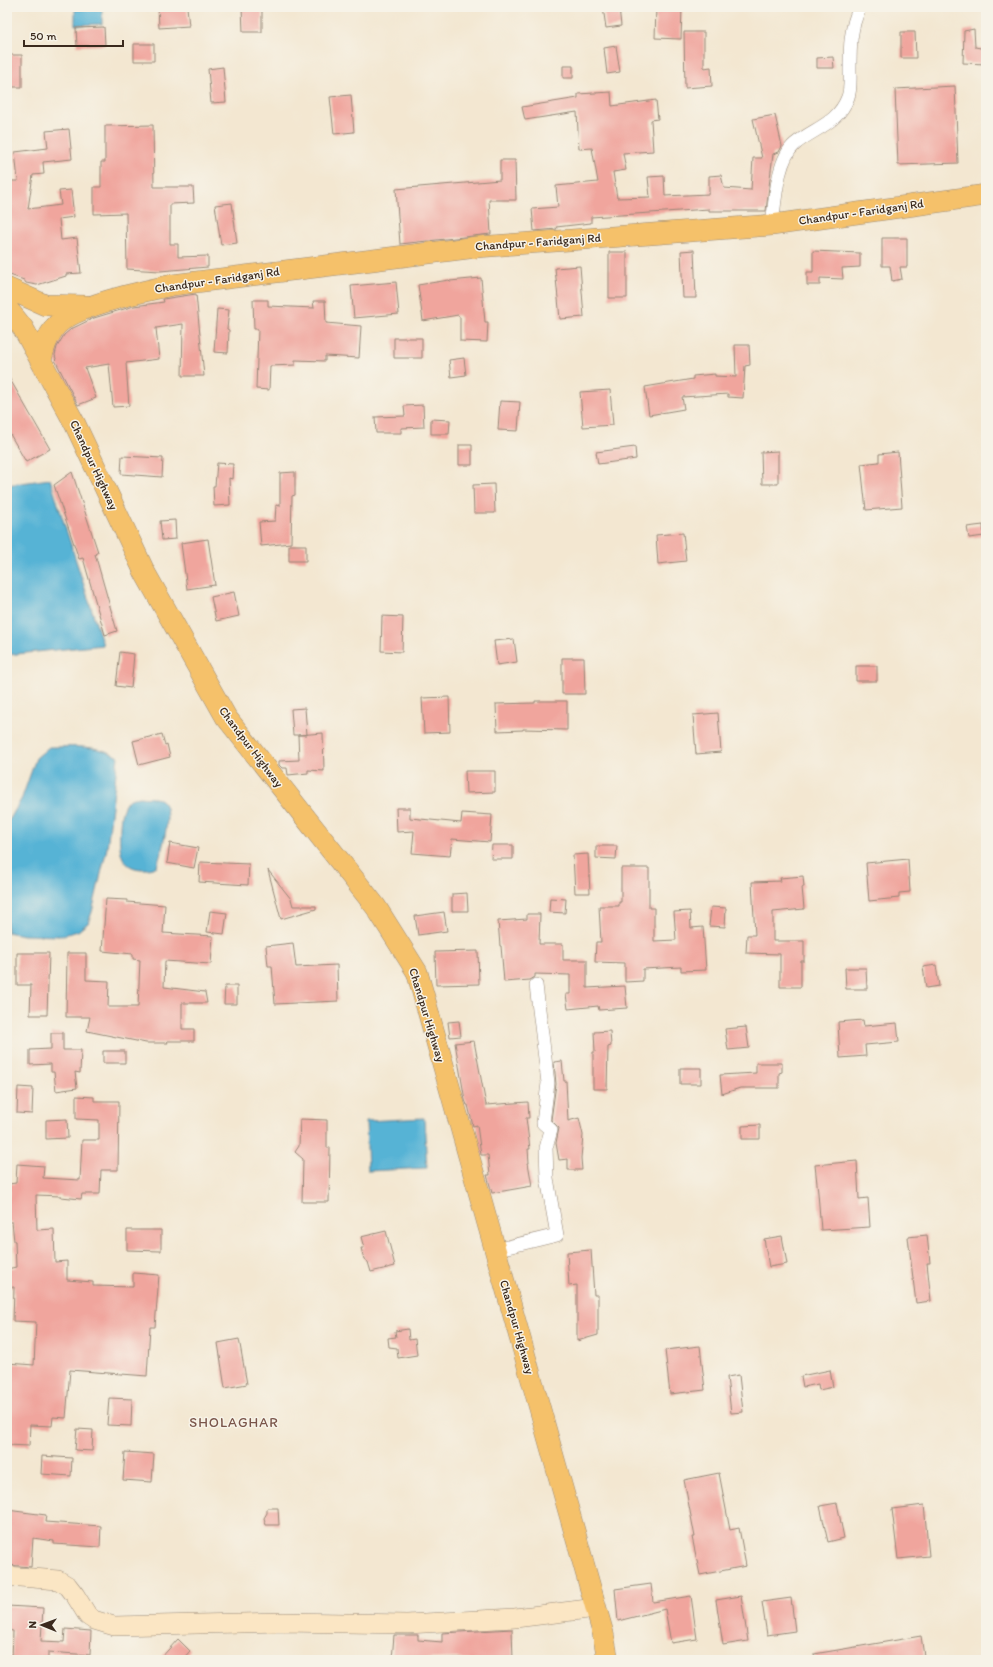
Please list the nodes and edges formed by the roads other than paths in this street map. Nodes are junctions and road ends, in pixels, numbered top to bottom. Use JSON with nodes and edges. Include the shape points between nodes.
{"nodes":[{"id":1,"x":860,"y":7,"type":"edge"},
{"id":2,"x":986,"y":195,"type":"edge"},
{"id":3,"x":772,"y":224,"type":"junction"},
{"id":4,"x":7,"y":288,"type":"edge"},
{"id":5,"x":94,"y":306,"type":"junction"},
{"id":6,"x":7,"y":308,"type":"edge"},
{"id":7,"x":41,"y":360,"type":"junction"},
{"id":8,"x":536,"y":985,"type":"dead end"},
{"id":9,"x":495,"y":1250,"type":"junction"},
{"id":10,"x":7,"y":1576,"type":"edge"},
{"id":11,"x":596,"y":1608,"type":"junction"},
{"id":12,"x":608,"y":1660,"type":"edge"}],
"edges":[{"from":1,"to":3,"type":"street","via":[[854,21],[851,40],[848,96],[841,111],[823,127],[794,144],[786,155],[781,167]]},
{"from":2,"to":3,"type":"main road","name":"Chandpur - Faridganj Rd"},
{"from":3,"to":5,"type":"main road","name":"Chandpur - Faridganj Rd","via":[[478,246],[238,275],[172,285]]},
{"from":4,"to":5,"type":"main road","via":[[45,306]]},
{"from":5,"to":7,"type":"main road","name":"Chandpur - Faridganj Rd","via":[[69,315],[55,326],[45,343]]},
{"from":6,"to":7,"type":"main road","name":"Chandpur Highway"},
{"from":7,"to":9,"type":"main road","name":"Chandpur Highway","via":[[75,424],[145,573],[226,717],[376,907],[417,972]]},
{"from":8,"to":9,"type":"street","via":[[548,1083],[543,1123],[551,1130],[546,1148],[547,1178],[557,1234]]},
{"from":9,"to":11,"type":"main road","name":"Chandpur Highway"},
{"from":10,"to":11,"type":"street","via":[[58,1580],[68,1586],[88,1616],[114,1626],[284,1622],[407,1624],[515,1618]]},
{"from":11,"to":12,"type":"main road","name":"Chandpur Highway"}]}
